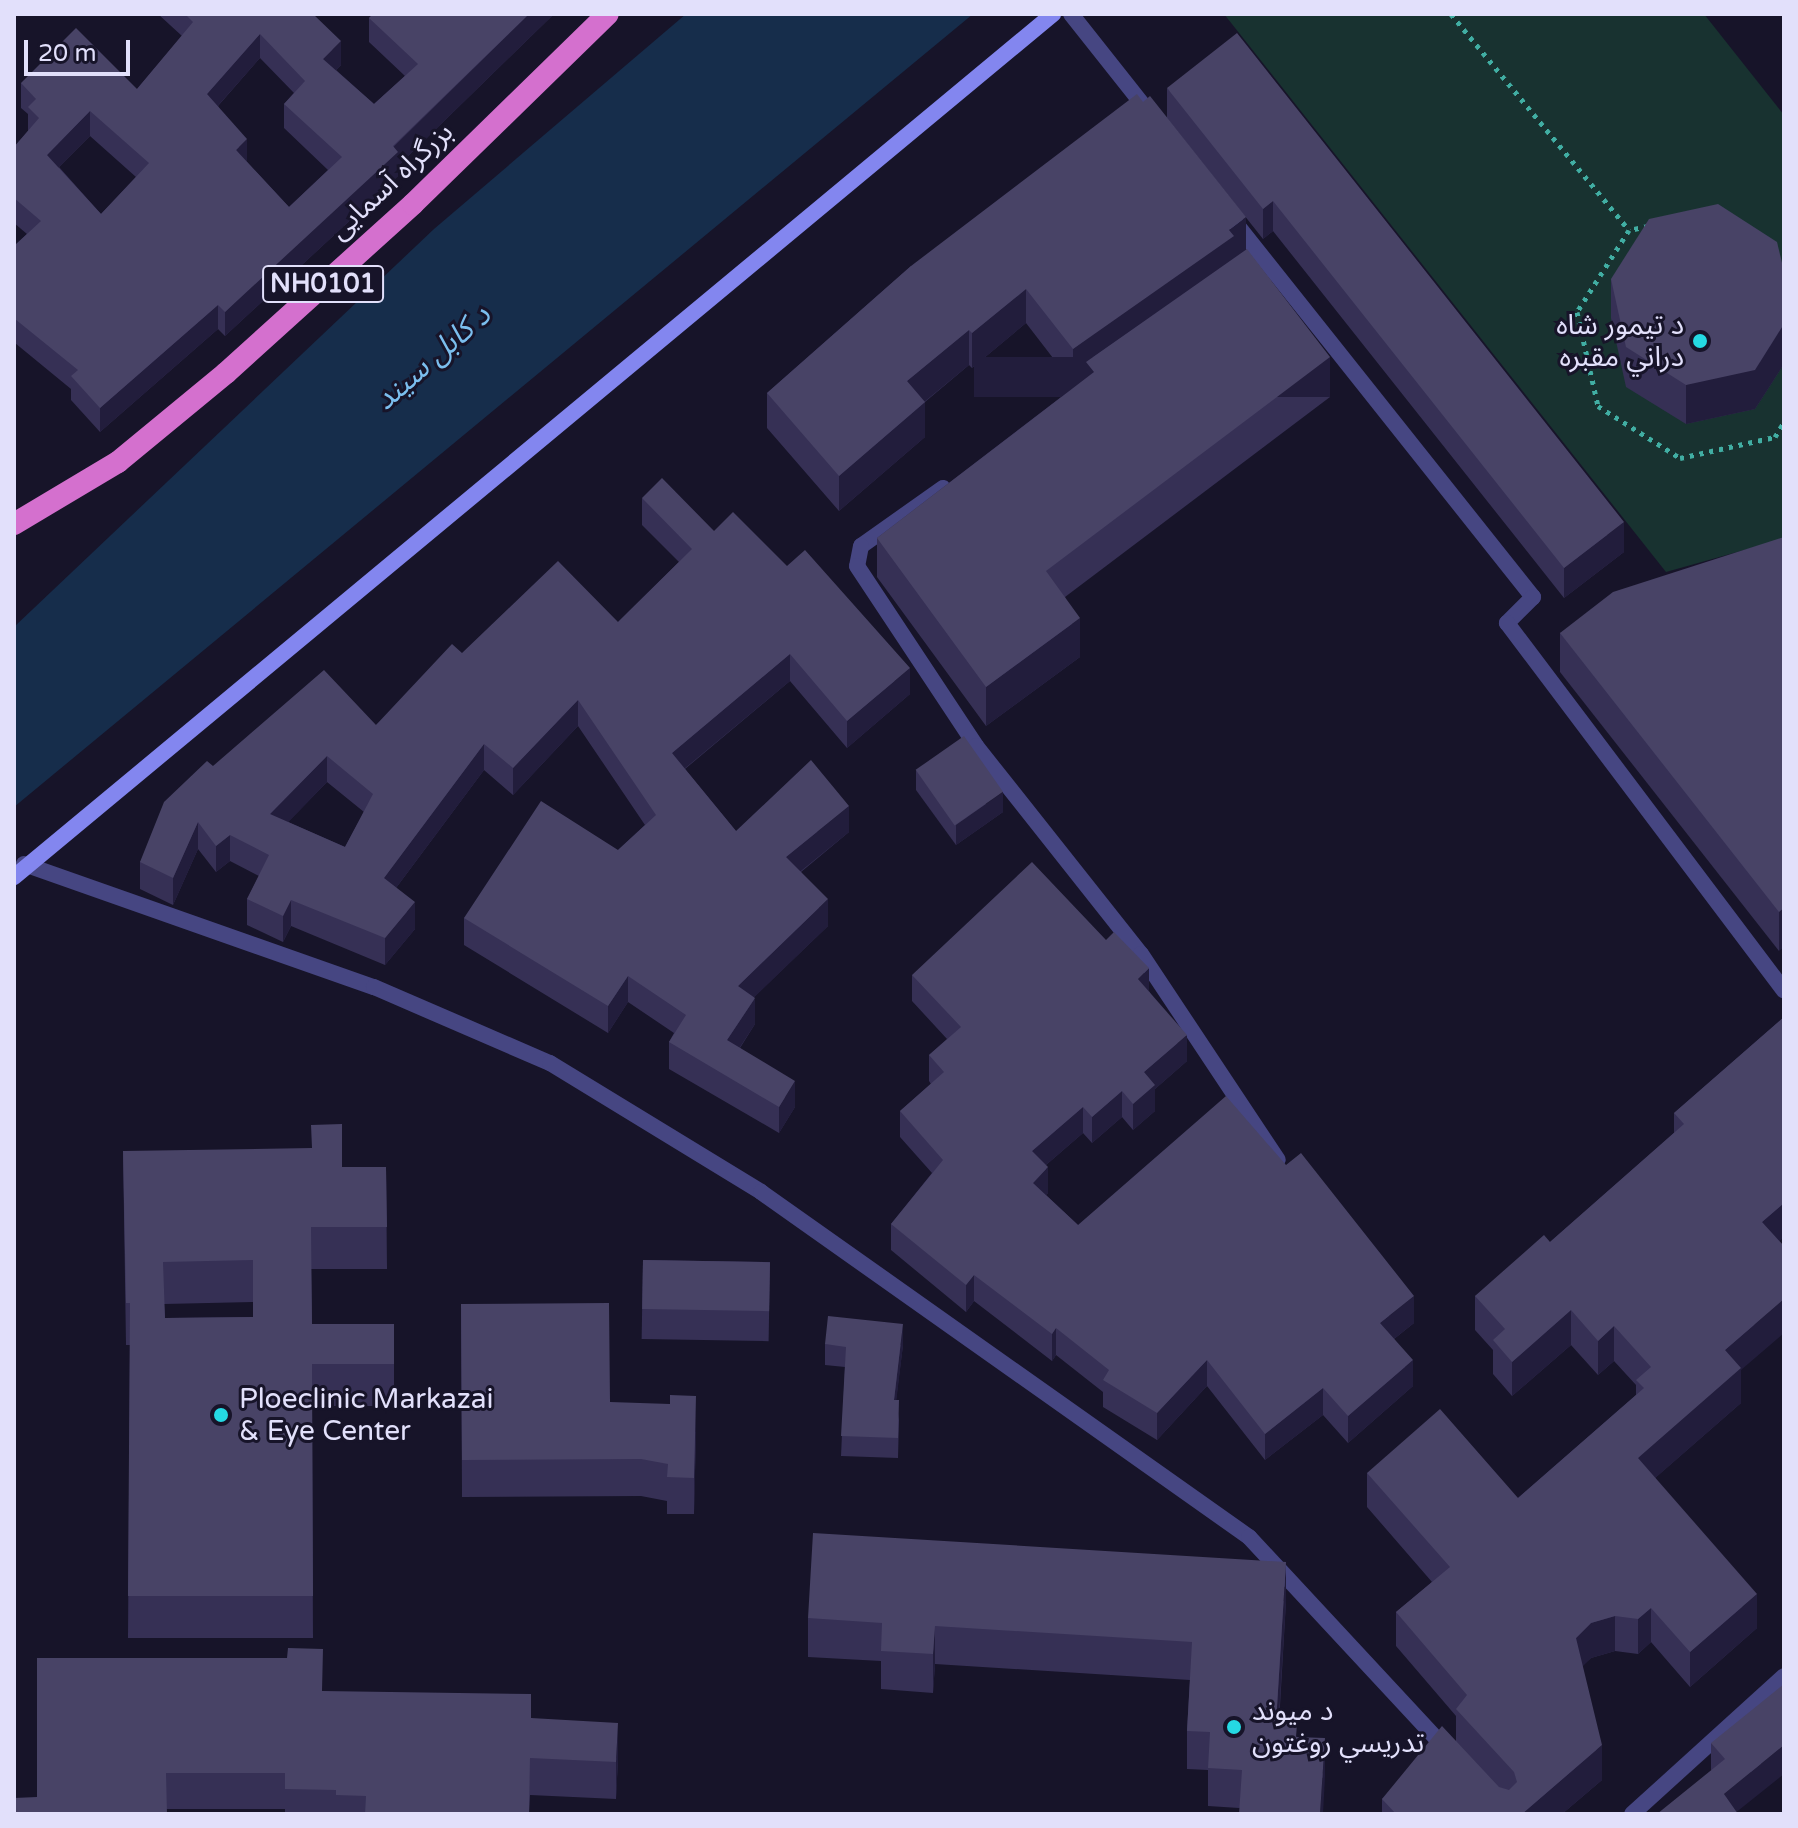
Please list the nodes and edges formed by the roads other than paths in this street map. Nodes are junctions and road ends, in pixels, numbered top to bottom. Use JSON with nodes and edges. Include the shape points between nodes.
{"nodes":[{"id":1,"x":608,"y":14,"type":"edge"},
{"id":2,"x":1053,"y":14,"type":"edge"},
{"id":3,"x":1071,"y":14,"type":"edge"},
{"id":4,"x":1158,"y":124,"type":"edge"},
{"id":5,"x":1222,"y":205,"type":"edge"},
{"id":6,"x":952,"y":482,"type":"edge"},
{"id":7,"x":14,"y":524,"type":"edge"},
{"id":8,"x":19,"y":871,"type":"edge"},
{"id":9,"x":1784,"y":990,"type":"edge"},
{"id":10,"x":1282,"y":1166,"type":"edge"},
{"id":11,"x":1784,"y":1676,"type":"edge"},
{"id":12,"x":1463,"y":1768,"type":"edge"},
{"id":13,"x":1632,"y":1814,"type":"edge"}],
"edges":[{"from":1,"to":7,"type":"highway","name":"بزرگراه آسمایی","number":"NH0101","via":[[413,204],[226,373],[118,462]]},
{"from":2,"to":8,"type":"main road"},
{"from":3,"to":4,"type":"street"},
{"from":5,"to":9,"type":"street","via":[[1258,266],[1533,597],[1507,623]]},
{"from":6,"to":10,"type":"street","via":[[861,546],[857,566],[976,746],[1141,954]]},
{"from":8,"to":12,"type":"street","via":[[374,987],[550,1063],[761,1192],[1249,1537]]},
{"from":11,"to":13,"type":"street"}]}
